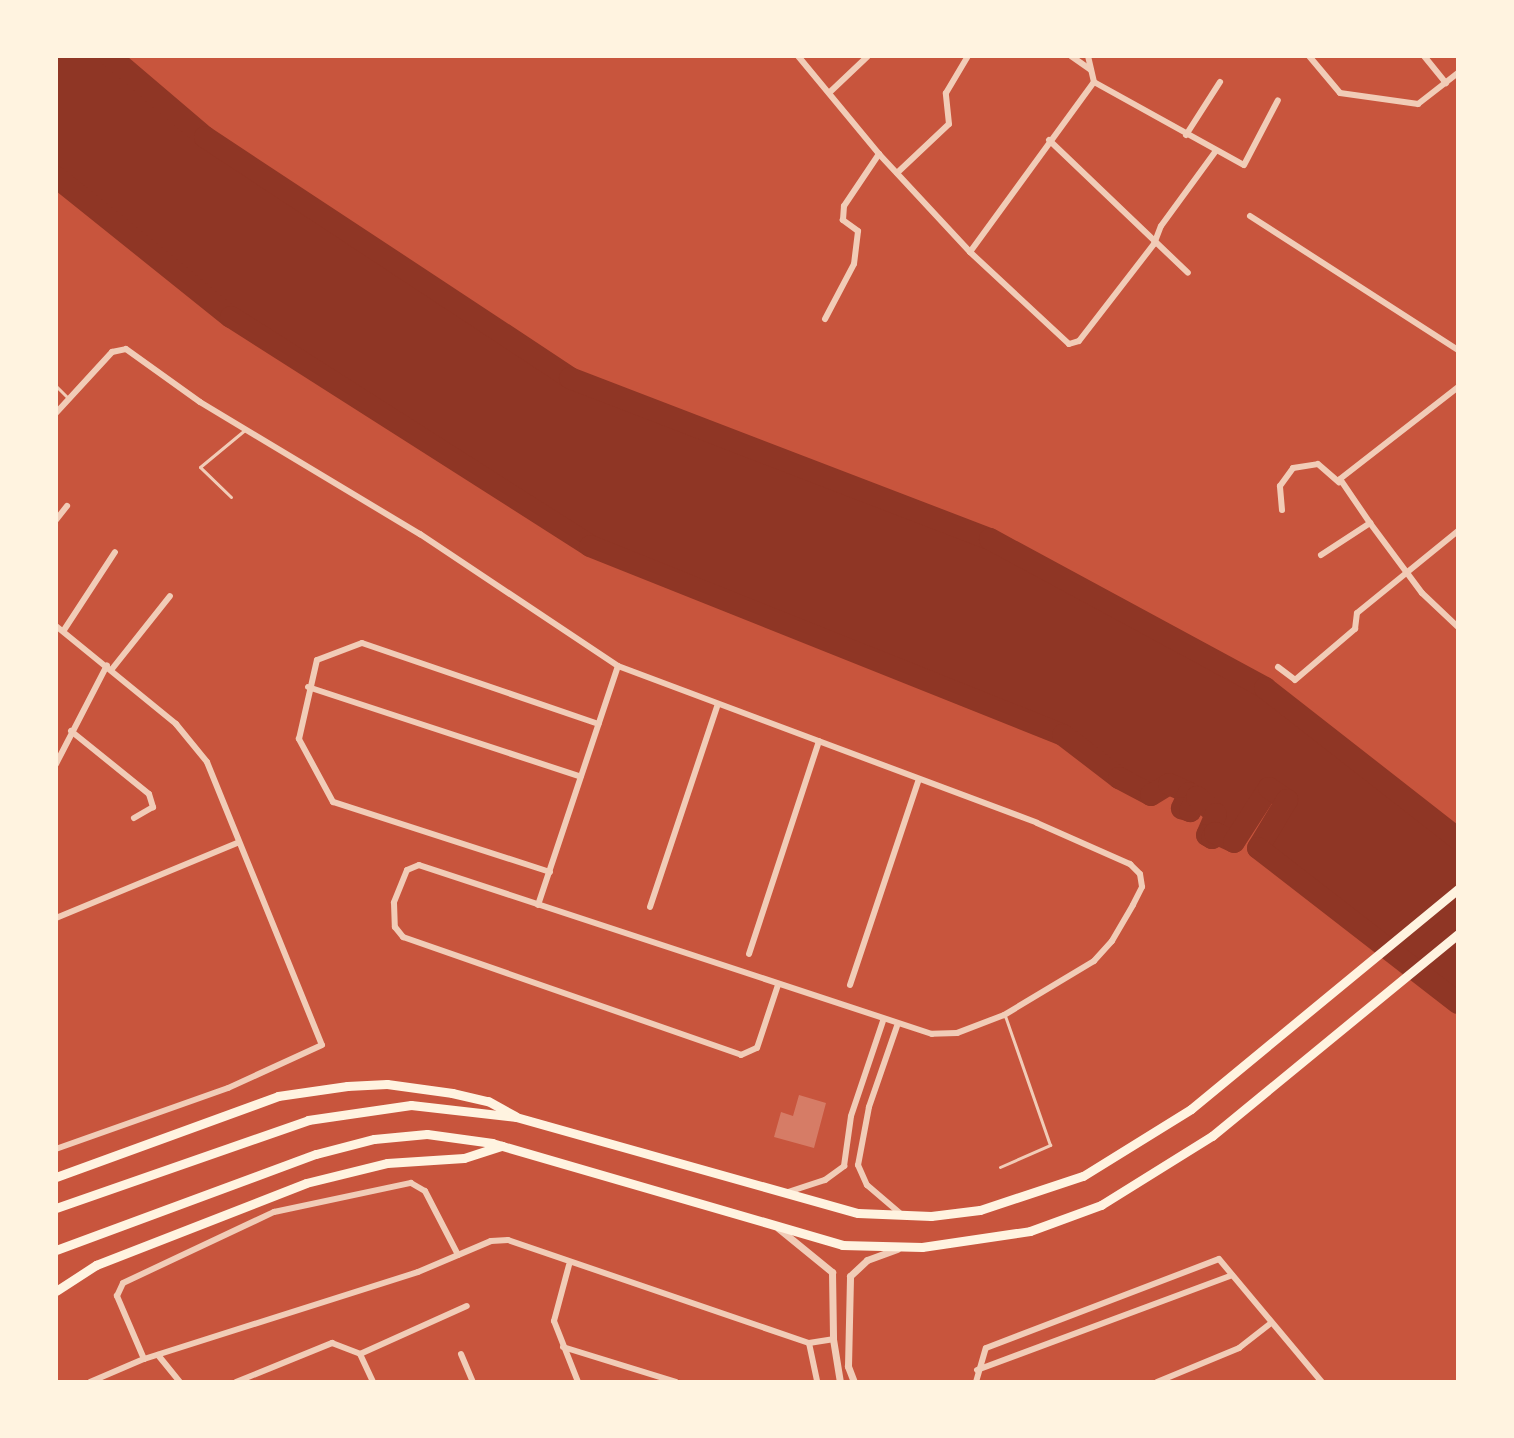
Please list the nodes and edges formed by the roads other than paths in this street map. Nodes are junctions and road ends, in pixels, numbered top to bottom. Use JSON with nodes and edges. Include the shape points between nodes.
{"nodes":[{"id":1,"x":798,"y":56,"type":"edge"},
{"id":2,"x":868,"y":56,"type":"edge"},
{"id":3,"x":968,"y":56,"type":"edge"},
{"id":4,"x":1071,"y":56,"type":"edge"},
{"id":5,"x":1088,"y":56,"type":"edge"},
{"id":6,"x":1309,"y":56,"type":"edge"},
{"id":7,"x":1424,"y":56,"type":"edge"},
{"id":8,"x":1091,"y":70,"type":"junction"},
{"id":9,"x":1458,"y":73,"type":"edge"},
{"id":10,"x":1094,"y":82,"type":"junction"},
{"id":11,"x":1220,"y":82,"type":"dead end"},
{"id":12,"x":1446,"y":83,"type":"junction"},
{"id":13,"x":830,"y":92,"type":"junction"},
{"id":14,"x":1278,"y":100,"type":"dead end"},
{"id":15,"x":1186,"y":135,"type":"junction"},
{"id":16,"x":1049,"y":140,"type":"junction"},
{"id":17,"x":1215,"y":152,"type":"junction"},
{"id":18,"x":879,"y":154,"type":"junction"},
{"id":19,"x":897,"y":173,"type":"junction"},
{"id":20,"x":1250,"y":216,"type":"dead end"},
{"id":21,"x":1154,"y":244,"type":"junction"},
{"id":22,"x":970,"y":252,"type":"junction"},
{"id":23,"x":1188,"y":273,"type":"dead end"},
{"id":24,"x":825,"y":319,"type":"dead end"},
{"id":25,"x":1458,"y":350,"type":"edge"},
{"id":26,"x":56,"y":386,"type":"edge"},
{"id":27,"x":1458,"y":387,"type":"edge"},
{"id":28,"x":68,"y":398,"type":"junction"},
{"id":29,"x":56,"y":413,"type":"edge"},
{"id":30,"x":246,"y":429,"type":"junction"},
{"id":31,"x":1339,"y":482,"type":"junction"},
{"id":32,"x":231,"y":497,"type":"dead end"},
{"id":33,"x":67,"y":506,"type":"dead end"},
{"id":34,"x":1282,"y":510,"type":"dead end"},
{"id":35,"x":56,"y":520,"type":"edge"},
{"id":36,"x":1370,"y":523,"type":"junction"},
{"id":37,"x":1458,"y":531,"type":"edge"},
{"id":38,"x":115,"y":552,"type":"dead end"},
{"id":39,"x":1321,"y":555,"type":"dead end"},
{"id":40,"x":1405,"y":571,"type":"junction"},
{"id":41,"x":170,"y":596,"type":"dead end"},
{"id":42,"x":56,"y":626,"type":"edge"},
{"id":43,"x":1458,"y":627,"type":"edge"},
{"id":44,"x":64,"y":630,"type":"junction"},
{"id":45,"x":618,"y":666,"type":"junction"},
{"id":46,"x":109,"y":667,"type":"junction"},
{"id":47,"x":1278,"y":667,"type":"dead end"},
{"id":48,"x":308,"y":687,"type":"junction"},
{"id":49,"x":718,"y":704,"type":"junction"},
{"id":50,"x":599,"y":724,"type":"junction"},
{"id":51,"x":71,"y":731,"type":"junction"},
{"id":52,"x":819,"y":741,"type":"junction"},
{"id":53,"x":56,"y":764,"type":"edge"},
{"id":54,"x":581,"y":777,"type":"junction"},
{"id":55,"x":919,"y":779,"type":"junction"},
{"id":56,"x":134,"y":818,"type":"dead end"},
{"id":57,"x":237,"y":843,"type":"junction"},
{"id":58,"x":550,"y":872,"type":"junction"},
{"id":59,"x":1458,"y":889,"type":"edge"},
{"id":60,"x":538,"y":905,"type":"junction"},
{"id":61,"x":650,"y":907,"type":"dead end"},
{"id":62,"x":56,"y":918,"type":"edge"},
{"id":63,"x":1458,"y":934,"type":"edge"},
{"id":64,"x":749,"y":954,"type":"dead end"},
{"id":65,"x":778,"y":985,"type":"junction"},
{"id":66,"x":850,"y":985,"type":"dead end"},
{"id":67,"x":1004,"y":1015,"type":"junction"},
{"id":68,"x":883,"y":1021,"type":"junction"},
{"id":69,"x":897,"y":1026,"type":"junction"},
{"id":70,"x":516,"y":1117,"type":"junction"},
{"id":71,"x":502,"y":1146,"type":"junction"},
{"id":72,"x":56,"y":1149,"type":"edge"},
{"id":73,"x":1000,"y":1167,"type":"dead end"},
{"id":74,"x":56,"y":1177,"type":"edge"},
{"id":75,"x":785,"y":1194,"type":"junction"},
{"id":76,"x":56,"y":1208,"type":"edge"},
{"id":77,"x":903,"y":1216,"type":"junction"},
{"id":78,"x":777,"y":1228,"type":"junction"},
{"id":79,"x":899,"y":1248,"type":"junction"},
{"id":80,"x":56,"y":1250,"type":"edge"},
{"id":81,"x":458,"y":1255,"type":"junction"},
{"id":82,"x":569,"y":1265,"type":"junction"},
{"id":83,"x":1232,"y":1275,"type":"junction"},
{"id":84,"x":56,"y":1291,"type":"edge"},
{"id":85,"x":467,"y":1306,"type":"dead end"},
{"id":86,"x":1271,"y":1323,"type":"junction"},
{"id":87,"x":833,"y":1339,"type":"junction"},
{"id":88,"x":809,"y":1343,"type":"junction"},
{"id":89,"x":563,"y":1347,"type":"junction"},
{"id":90,"x":360,"y":1354,"type":"junction"},
{"id":91,"x":461,"y":1354,"type":"dead end"},
{"id":92,"x":158,"y":1355,"type":"junction"},
{"id":93,"x":144,"y":1359,"type":"junction"},
{"id":94,"x":977,"y":1370,"type":"junction"},
{"id":95,"x":255,"y":1374,"type":"junction"},
{"id":96,"x":90,"y":1382,"type":"edge"},
{"id":97,"x":180,"y":1382,"type":"edge"},
{"id":98,"x":236,"y":1382,"type":"edge"},
{"id":99,"x":259,"y":1382,"type":"edge"},
{"id":100,"x":373,"y":1382,"type":"edge"},
{"id":101,"x":473,"y":1382,"type":"edge"},
{"id":102,"x":578,"y":1382,"type":"edge"},
{"id":103,"x":676,"y":1382,"type":"edge"},
{"id":104,"x":817,"y":1382,"type":"edge"},
{"id":105,"x":840,"y":1382,"type":"edge"},
{"id":106,"x":854,"y":1382,"type":"edge"},
{"id":107,"x":976,"y":1382,"type":"edge"},
{"id":108,"x":1157,"y":1382,"type":"edge"},
{"id":109,"x":1322,"y":1382,"type":"edge"}],
"edges":[{"from":1,"to":13,"type":"street"},
{"from":2,"to":13,"type":"street"},
{"from":3,"to":19,"type":"street","via":[[946,93],[949,124]]},
{"from":4,"to":8,"type":"street"},
{"from":5,"to":8,"type":"street"},
{"from":6,"to":12,"type":"street","via":[[1340,93],[1418,104]]},
{"from":7,"to":12,"type":"street"},
{"from":8,"to":10,"type":"street"},
{"from":9,"to":12,"type":"street"},
{"from":10,"to":15,"type":"street"},
{"from":10,"to":16,"type":"street"},
{"from":11,"to":15,"type":"street"},
{"from":13,"to":18,"type":"street"},
{"from":14,"to":17,"type":"street","via":[[1249,163],[1238,164]]},
{"from":15,"to":17,"type":"street"},
{"from":16,"to":21,"type":"street"},
{"from":16,"to":22,"type":"street"},
{"from":17,"to":21,"type":"street","via":[[1161,226]]},
{"from":18,"to":19,"type":"street"},
{"from":18,"to":24,"type":"street","via":[[844,206],[843,220],[858,231],[854,264]]},
{"from":19,"to":22,"type":"street"},
{"from":20,"to":25,"type":"street"},
{"from":21,"to":22,"type":"street","via":[[1079,341],[1069,344]]},
{"from":21,"to":23,"type":"street"},
{"from":26,"to":28,"type":"lane"},
{"from":27,"to":31,"type":"street"},
{"from":28,"to":29,"type":"street"},
{"from":28,"to":30,"type":"street","via":[[112,352],[126,349]]},
{"from":30,"to":32,"type":"lane","via":[[200,467]]},
{"from":30,"to":45,"type":"street","via":[[420,534]]},
{"from":31,"to":34,"type":"street","via":[[1318,464],[1293,468],[1280,486]]},
{"from":31,"to":36,"type":"street"},
{"from":33,"to":35,"type":"street"},
{"from":36,"to":39,"type":"street"},
{"from":36,"to":40,"type":"street"},
{"from":37,"to":40,"type":"street"},
{"from":38,"to":44,"type":"street"},
{"from":40,"to":43,"type":"street"},
{"from":40,"to":47,"type":"street","via":[[1357,613],[1355,629],[1295,680]]},
{"from":41,"to":46,"type":"street"},
{"from":42,"to":44,"type":"street"},
{"from":44,"to":46,"type":"street"},
{"from":45,"to":49,"type":"street"},
{"from":45,"to":50,"type":"street"},
{"from":46,"to":51,"type":"street"},
{"from":46,"to":57,"type":"street","via":[[184,734],[207,762]]},
{"from":48,"to":50,"type":"street","via":[[317,660],[362,643]]},
{"from":48,"to":54,"type":"street"},
{"from":48,"to":58,"type":"street","via":[[299,739],[333,802]]},
{"from":49,"to":52,"type":"street"},
{"from":49,"to":61,"type":"street"},
{"from":50,"to":54,"type":"street"},
{"from":51,"to":53,"type":"street"},
{"from":51,"to":56,"type":"street","via":[[149,794],[153,807]]},
{"from":52,"to":55,"type":"street"},
{"from":52,"to":64,"type":"street"},
{"from":54,"to":58,"type":"street"},
{"from":55,"to":66,"type":"street"},
{"from":55,"to":67,"type":"street","via":[[1037,823],[1130,864],[1140,874],[1142,887],[1133,905],[1094,961]]},
{"from":57,"to":62,"type":"street"},
{"from":57,"to":72,"type":"street","via":[[322,1045],[228,1088]]},
{"from":58,"to":60,"type":"street"},
{"from":59,"to":77,"type":"highway","via":[[1191,1109],[1083,1176],[980,1210]]},
{"from":60,"to":65,"type":"street"},
{"from":60,"to":65,"type":"street","via":[[411,866],[394,903],[395,927],[403,937],[741,1055],[757,1048]]},
{"from":63,"to":79,"type":"highway","via":[[1212,1136],[1101,1205],[980,1242]]},
{"from":65,"to":68,"type":"street"},
{"from":67,"to":69,"type":"street","via":[[957,1033]]},
{"from":67,"to":73,"type":"lane","via":[[1050,1140],[1048,1149]]},
{"from":68,"to":69,"type":"street"},
{"from":68,"to":75,"type":"street","via":[[851,1116],[844,1166],[825,1180]]},
{"from":69,"to":77,"type":"street","via":[[869,1107],[858,1165],[867,1185]]},
{"from":70,"to":74,"type":"highway","via":[[488,1101],[452,1093],[387,1084],[347,1086],[278,1096]]},
{"from":70,"to":75,"type":"highway"},
{"from":70,"to":76,"type":"highway","via":[[411,1105],[308,1120]]},
{"from":71,"to":78,"type":"highway"},
{"from":71,"to":80,"type":"highway","via":[[427,1134],[374,1139],[254,1175]]},
{"from":71,"to":84,"type":"highway","via":[[464,1158],[387,1163],[306,1183],[96,1265]]},
{"from":75,"to":77,"type":"highway","via":[[858,1213]]},
{"from":78,"to":79,"type":"highway","via":[[842,1245]]},
{"from":78,"to":87,"type":"street","via":[[832,1272]]},
{"from":79,"to":106,"type":"street","via":[[867,1260],[850,1276],[848,1366]]},
{"from":81,"to":82,"type":"street","via":[[508,1240]]},
{"from":81,"to":92,"type":"street"},
{"from":81,"to":93,"type":"street","via":[[425,1191],[411,1183],[274,1212],[118,1289]]},
{"from":82,"to":88,"type":"street"},
{"from":82,"to":89,"type":"street","via":[[554,1321]]},
{"from":83,"to":86,"type":"street"},
{"from":83,"to":94,"type":"street"},
{"from":83,"to":94,"type":"street","via":[[1219,1259],[986,1348]]},
{"from":85,"to":90,"type":"street"},
{"from":86,"to":108,"type":"street","via":[[1239,1348]]},
{"from":86,"to":109,"type":"street"},
{"from":87,"to":88,"type":"street"},
{"from":87,"to":105,"type":"street"},
{"from":88,"to":104,"type":"street"},
{"from":89,"to":102,"type":"street"},
{"from":89,"to":103,"type":"street"},
{"from":90,"to":95,"type":"street","via":[[332,1343]]},
{"from":90,"to":100,"type":"street"},
{"from":91,"to":101,"type":"street"},
{"from":92,"to":93,"type":"street"},
{"from":92,"to":97,"type":"street"},
{"from":93,"to":96,"type":"street"},
{"from":94,"to":107,"type":"street"},
{"from":95,"to":98,"type":"street"},
{"from":95,"to":99,"type":"street"}]}
